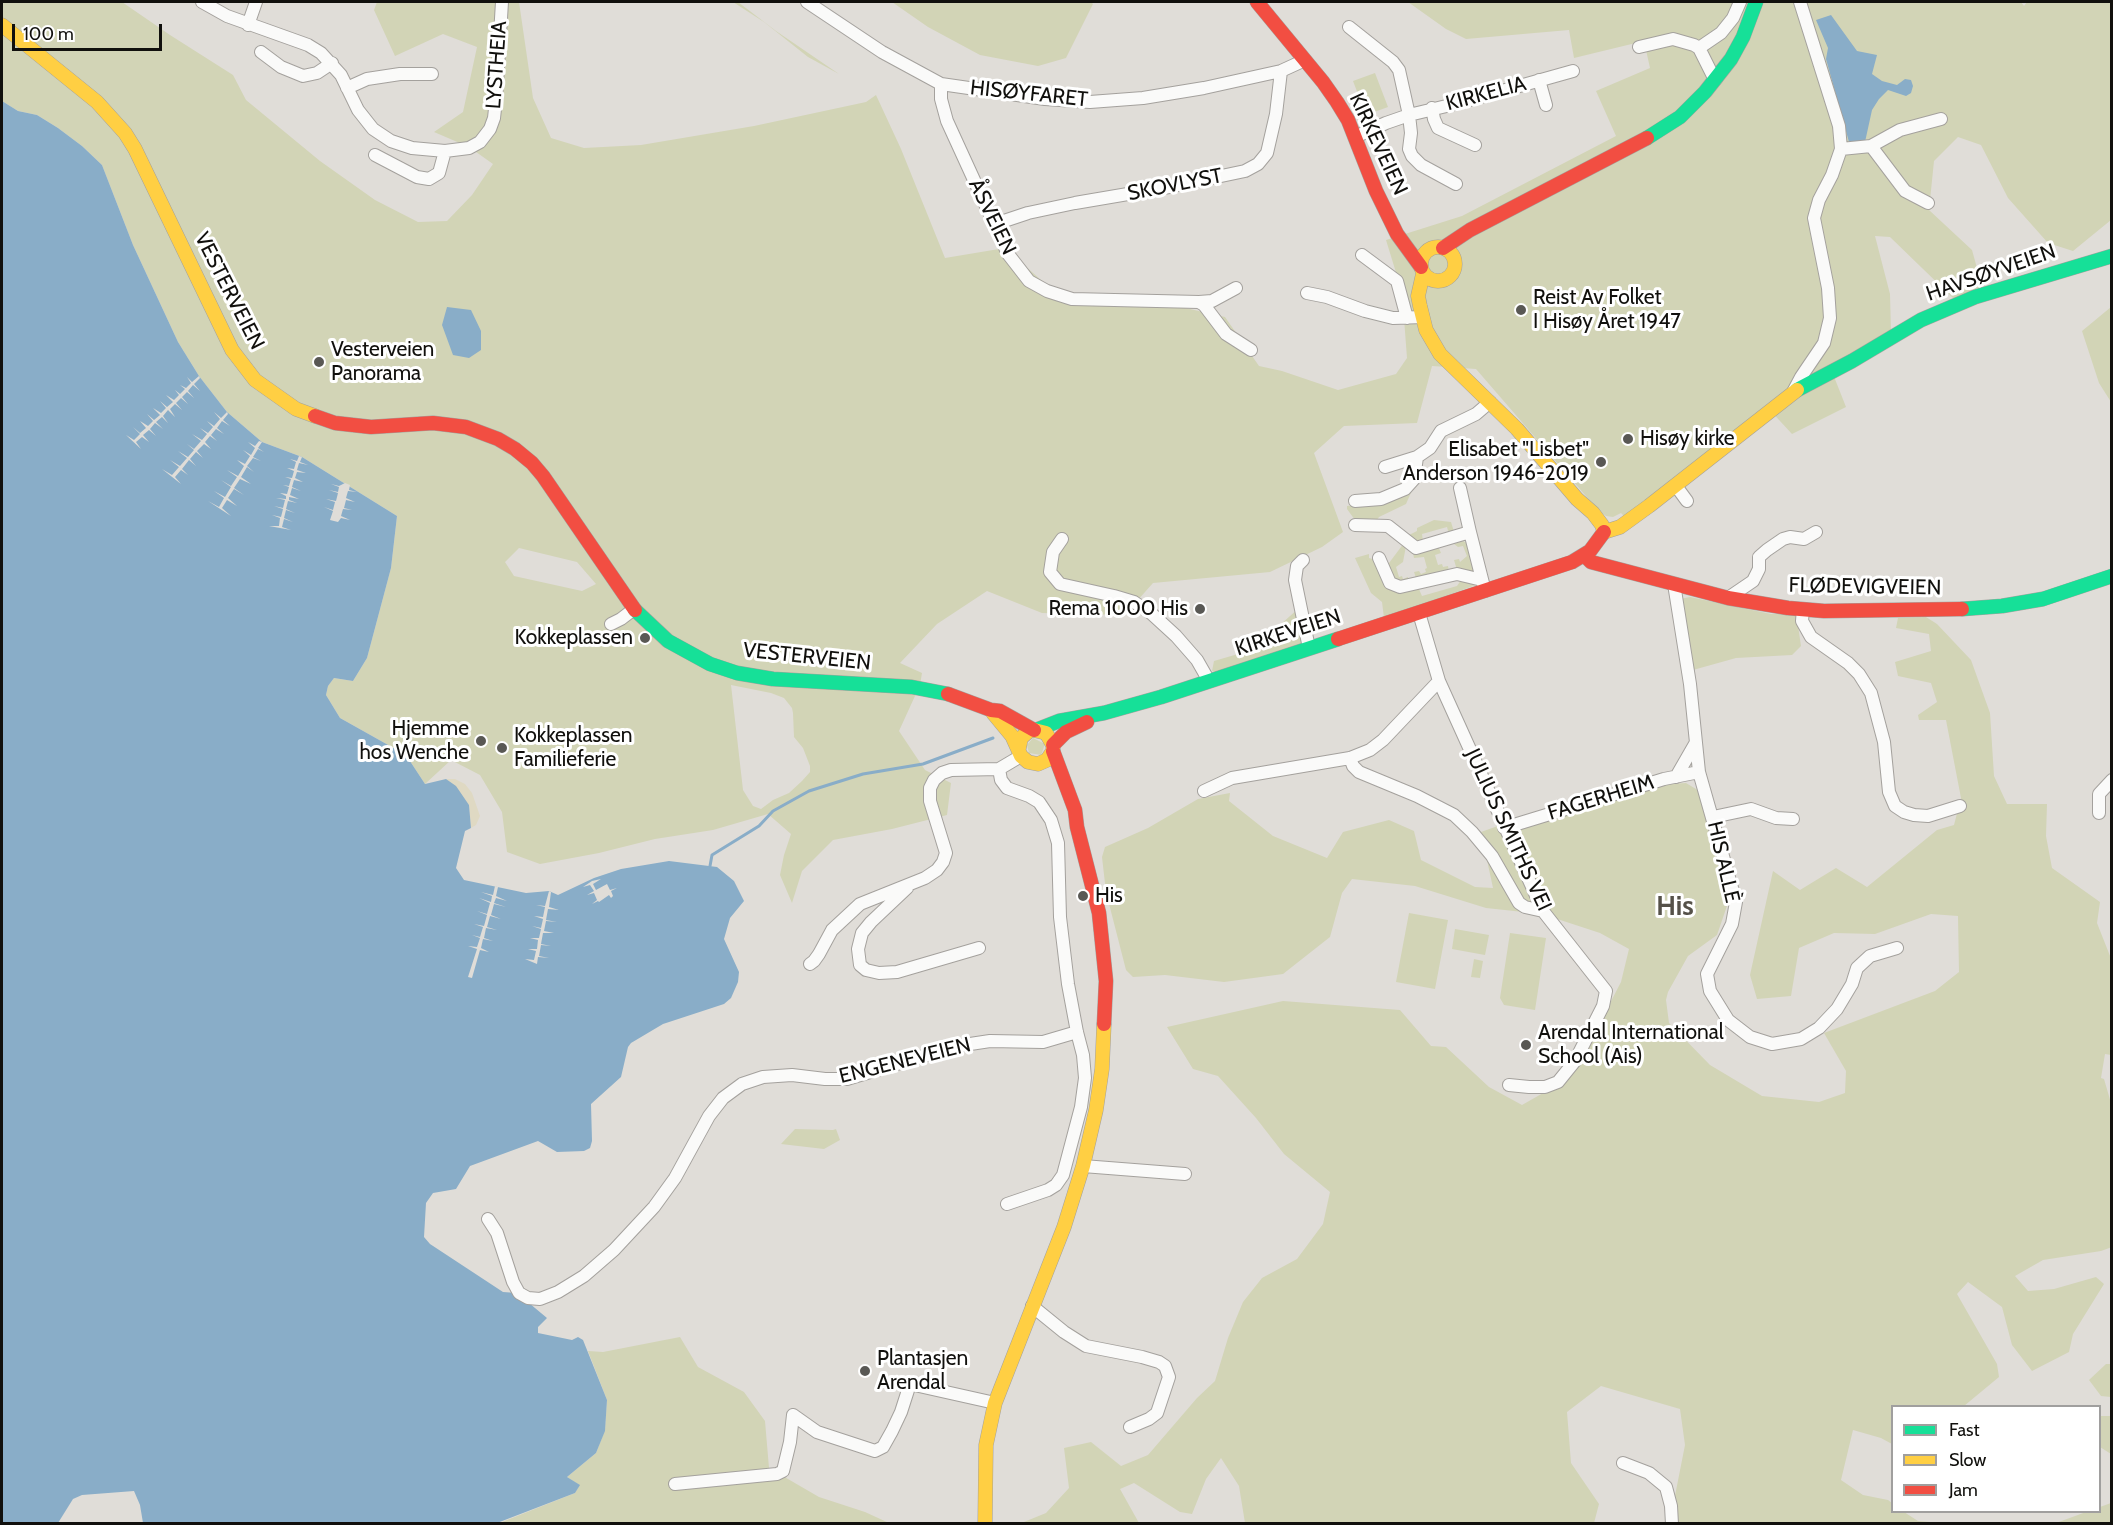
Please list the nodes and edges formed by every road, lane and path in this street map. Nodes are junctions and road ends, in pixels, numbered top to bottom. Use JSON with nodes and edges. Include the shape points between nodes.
{"nodes":[{"id":1,"x":202,"y":2,"type":"edge"},
{"id":2,"x":256,"y":2,"type":"edge"},
{"id":3,"x":502,"y":2,"type":"edge"},
{"id":4,"x":807,"y":2,"type":"edge"},
{"id":5,"x":1257,"y":2,"type":"edge"},
{"id":6,"x":1740,"y":2,"type":"edge"},
{"id":7,"x":1756,"y":2,"type":"edge"},
{"id":8,"x":1800,"y":2,"type":"edge"},
{"id":9,"x":2,"y":25,"type":"edge"},
{"id":10,"x":248,"y":25,"type":"junction"},
{"id":11,"x":1350,"y":27,"type":"dead end"},
{"id":12,"x":1639,"y":47,"type":"dead end"},
{"id":13,"x":1700,"y":48,"type":"junction"},
{"id":14,"x":261,"y":52,"type":"dead end"},
{"id":15,"x":1305,"y":60,"type":"junction"},
{"id":16,"x":332,"y":63,"type":"junction"},
{"id":17,"x":1281,"y":71,"type":"junction"},
{"id":18,"x":1573,"y":71,"type":"dead end"},
{"id":19,"x":432,"y":74,"type":"dead end"},
{"id":20,"x":1716,"y":79,"type":"junction"},
{"id":21,"x":1539,"y":80,"type":"junction"},
{"id":22,"x":941,"y":84,"type":"junction"},
{"id":23,"x":347,"y":88,"type":"junction"},
{"id":24,"x":1546,"y":105,"type":"dead end"},
{"id":25,"x":1432,"y":108,"type":"junction"},
{"id":26,"x":1409,"y":115,"type":"junction"},
{"id":27,"x":1941,"y":120,"type":"dead end"},
{"id":28,"x":1355,"y":136,"type":"junction"},
{"id":29,"x":1474,"y":145,"type":"dead end"},
{"id":30,"x":1871,"y":146,"type":"junction"},
{"id":31,"x":1841,"y":149,"type":"junction"},
{"id":32,"x":445,"y":151,"type":"junction"},
{"id":33,"x":375,"y":155,"type":"dead end"},
{"id":34,"x":1456,"y":184,"type":"dead end"},
{"id":35,"x":1928,"y":203,"type":"dead end"},
{"id":36,"x":1506,"y":212,"type":"junction"},
{"id":37,"x":1391,"y":221,"type":"junction"},
{"id":38,"x":995,"y":224,"type":"junction"},
{"id":39,"x":1439,"y":247,"type":"junction"},
{"id":40,"x":1362,"y":255,"type":"dead end"},
{"id":41,"x":2112,"y":256,"type":"edge"},
{"id":42,"x":1454,"y":268,"type":"junction"},
{"id":43,"x":1422,"y":270,"type":"junction"},
{"id":44,"x":1441,"y":281,"type":"junction"},
{"id":45,"x":1236,"y":288,"type":"dead end"},
{"id":46,"x":1307,"y":293,"type":"dead end"},
{"id":47,"x":1199,"y":302,"type":"junction"},
{"id":48,"x":1424,"y":317,"type":"junction"},
{"id":49,"x":1407,"y":318,"type":"junction"},
{"id":50,"x":1251,"y":350,"type":"dead end"},
{"id":51,"x":1793,"y":392,"type":"junction"},
{"id":52,"x":1490,"y":402,"type":"junction"},
{"id":53,"x":1418,"y":457,"type":"junction"},
{"id":54,"x":1385,"y":466,"type":"dead end"},
{"id":55,"x":1676,"y":486,"type":"junction"},
{"id":56,"x":1460,"y":488,"type":"dead end"},
{"id":57,"x":1355,"y":501,"type":"dead end"},
{"id":58,"x":1687,"y":501,"type":"dead end"},
{"id":59,"x":1356,"y":525,"type":"dead end"},
{"id":60,"x":1470,"y":532,"type":"junction"},
{"id":61,"x":1816,"y":532,"type":"dead end"},
{"id":62,"x":1602,"y":536,"type":"junction"},
{"id":63,"x":1062,"y":539,"type":"dead end"},
{"id":64,"x":1584,"y":555,"type":"junction"},
{"id":65,"x":1379,"y":558,"type":"dead end"},
{"id":66,"x":1303,"y":560,"type":"dead end"},
{"id":67,"x":2112,"y":576,"type":"edge"},
{"id":68,"x":1674,"y":584,"type":"junction"},
{"id":69,"x":1484,"y":585,"type":"junction"},
{"id":70,"x":1728,"y":598,"type":"junction"},
{"id":71,"x":634,"y":609,"type":"junction"},
{"id":72,"x":1803,"y":609,"type":"junction"},
{"id":73,"x":1419,"y":613,"type":"junction"},
{"id":74,"x":611,"y":624,"type":"dead end"},
{"id":75,"x":1309,"y":648,"type":"junction"},
{"id":76,"x":1209,"y":681,"type":"junction"},
{"id":77,"x":1439,"y":681,"type":"junction"},
{"id":78,"x":991,"y":710,"type":"junction"},
{"id":79,"x":1104,"y":713,"type":"junction"},
{"id":80,"x":1035,"y":730,"type":"junction"},
{"id":81,"x":1695,"y":744,"type":"junction"},
{"id":82,"x":1053,"y":748,"type":"junction"},
{"id":83,"x":1020,"y":752,"type":"junction"},
{"id":84,"x":1350,"y":758,"type":"junction"},
{"id":85,"x":1033,"y":764,"type":"junction"},
{"id":86,"x":999,"y":769,"type":"junction"},
{"id":87,"x":1699,"y":772,"type":"junction"},
{"id":88,"x":1676,"y":777,"type":"junction"},
{"id":89,"x":2112,"y":780,"type":"edge"},
{"id":90,"x":1204,"y":791,"type":"dead end"},
{"id":91,"x":1960,"y":806,"type":"dead end"},
{"id":92,"x":2099,"y":813,"type":"dead end"},
{"id":93,"x":1713,"y":817,"type":"junction"},
{"id":94,"x":1794,"y":819,"type":"dead end"},
{"id":95,"x":1077,"y":826,"type":"junction"},
{"id":96,"x":1504,"y":828,"type":"junction"},
{"id":97,"x":912,"y":883,"type":"junction"},
{"id":98,"x":1542,"y":911,"type":"junction"},
{"id":99,"x":979,"y":948,"type":"dead end"},
{"id":100,"x":1897,"y":948,"type":"dead end"},
{"id":101,"x":810,"y":964,"type":"dead end"},
{"id":102,"x":1077,"y":1032,"type":"junction"},
{"id":103,"x":1509,"y":1085,"type":"dead end"},
{"id":104,"x":1083,"y":1166,"type":"junction"},
{"id":105,"x":1185,"y":1174,"type":"dead end"},
{"id":106,"x":1007,"y":1203,"type":"dead end"},
{"id":107,"x":488,"y":1219,"type":"dead end"},
{"id":108,"x":1032,"y":1306,"type":"junction"},
{"id":109,"x":995,"y":1403,"type":"junction"},
{"id":110,"x":1130,"y":1427,"type":"dead end"},
{"id":111,"x":1623,"y":1463,"type":"dead end"},
{"id":112,"x":675,"y":1484,"type":"dead end"},
{"id":113,"x":985,"y":1524,"type":"edge"},
{"id":114,"x":1672,"y":1524,"type":"edge"}],
"edges":[{"from":1,"to":10,"type":"street","name":"LYSTHEIA"},
{"from":2,"to":10,"type":"street"},
{"from":3,"to":32,"type":"street","name":"LYSTHEIA","via":[[494,118],[477,144]]},
{"from":4,"to":22,"type":"street","name":"HISØYFARET","via":[[882,52]]},
{"from":5,"to":15,"type":"main road","name":"KIRKEVEIEN"},
{"from":6,"to":13,"type":"street","via":[[1721,33]]},
{"from":7,"to":20,"type":"main road","via":[[1743,38]]},
{"from":8,"to":31,"type":"street","via":[[1839,126]]},
{"from":9,"to":71,"type":"main road","name":"VESTERVEIEN","via":[[90,96],[126,133],[221,330],[255,380],[296,409],[335,423],[466,427],[515,449],[543,477]]},
{"from":10,"to":16,"type":"street","name":"LYSTHEIA","via":[[308,45]]},
{"from":11,"to":26,"type":"street","via":[[1399,70]]},
{"from":12,"to":13,"type":"street","via":[[1673,39]]},
{"from":13,"to":20,"type":"street"},
{"from":14,"to":16,"type":"street","via":[[281,67],[303,76]]},
{"from":15,"to":17,"type":"street","name":"HISØYFARET"},
{"from":15,"to":28,"type":"main road","name":"KIRKEVEIEN","via":[[1337,102]]},
{"from":16,"to":23,"type":"street","name":"LYSTHEIA"},
{"from":17,"to":22,"type":"street","name":"HISØYFARET","via":[[1143,98],[1090,102]]},
{"from":17,"to":38,"type":"street","name":"SKOVLYST","via":[[1267,153],[1245,171],[1075,202]]},
{"from":18,"to":21,"type":"street","name":"KIRKELIA"},
{"from":19,"to":23,"type":"street","via":[[367,79]]},
{"from":20,"to":36,"type":"main road","via":[[1680,117],[1638,144]]},
{"from":21,"to":24,"type":"street","name":"KIRKELIA"},
{"from":21,"to":25,"type":"street","name":"KIRKELIA"},
{"from":22,"to":38,"type":"street","name":"ÅSVEIEN","via":[[947,121]]},
{"from":23,"to":32,"type":"street","name":"LYSTHEIA","via":[[373,129],[391,141],[412,148]]},
{"from":25,"to":26,"type":"street","name":"KIRKELIA"},
{"from":25,"to":29,"type":"street","name":"KIRKELIA","via":[[1438,128]]},
{"from":26,"to":28,"type":"street","name":"KIRKELIA"},
{"from":26,"to":34,"type":"street","via":[[1412,156]]},
{"from":27,"to":30,"type":"street","via":[[1900,130]]},
{"from":28,"to":37,"type":"main road","name":"KIRKEVEIEN"},
{"from":30,"to":31,"type":"street"},
{"from":30,"to":35,"type":"street","via":[[1905,191]]},
{"from":31,"to":51,"type":"street","via":[[1814,218],[1830,318],[1824,343]]},
{"from":32,"to":33,"type":"street","via":[[439,173],[429,180]]},
{"from":36,"to":39,"type":"main road"},
{"from":36,"to":42,"type":"main road","via":[[1474,237]]},
{"from":37,"to":39,"type":"main road","name":"KIRKEVEIEN","via":[[1423,243]]},
{"from":37,"to":43,"type":"main road","name":"KIRKEVEIEN"},
{"from":38,"to":47,"type":"street","name":"ÅSVEIEN","via":[[1008,254],[1029,281],[1047,291],[1071,299]]},
{"from":39,"to":42,"type":"main road","via":[[1451,253]]},
{"from":39,"to":43,"type":"main road","via":[[1422,256]]},
{"from":40,"to":49,"type":"street","via":[[1397,281]]},
{"from":41,"to":51,"type":"main road","name":"HAVSØYVEIEN","via":[[1944,309]]},
{"from":42,"to":44,"type":"main road"},
{"from":43,"to":44,"type":"main road","via":[[1431,280]]},
{"from":43,"to":48,"type":"main road","via":[[1418,296]]},
{"from":44,"to":48,"type":"main road","via":[[1430,296]]},
{"from":45,"to":47,"type":"street","name":"ÅSVEIEN","via":[[1212,301]]},
{"from":46,"to":49,"type":"street","via":[[1393,318]]},
{"from":47,"to":50,"type":"street","via":[[1226,334]]},
{"from":48,"to":49,"type":"street"},
{"from":48,"to":52,"type":"main road","via":[[1426,330],[1440,354]]},
{"from":51,"to":55,"type":"main road","name":"HAVSØYVEIEN"},
{"from":52,"to":53,"type":"street","via":[[1441,432]]},
{"from":52,"to":62,"type":"main road","via":[[1598,520]]},
{"from":53,"to":54,"type":"street"},
{"from":53,"to":57,"type":"street","via":[[1414,479],[1405,489],[1381,499]]},
{"from":55,"to":58,"type":"street"},
{"from":55,"to":62,"type":"main road","name":"HAVSØYVEIEN"},
{"from":56,"to":60,"type":"street"},
{"from":59,"to":60,"type":"street","via":[[1388,526],[1416,548]]},
{"from":60,"to":69,"type":"street"},
{"from":61,"to":70,"type":"street","via":[[1804,538],[1783,539],[1767,550],[1759,557],[1759,569],[1753,580]]},
{"from":62,"to":64,"type":"main road","name":"KIRKEVEIEN"},
{"from":63,"to":76,"type":"street","via":[[1053,552],[1050,572],[1060,584],[1134,602],[1176,636]]},
{"from":64,"to":68,"type":"main road","name":"FLØDEVIGVEIEN","via":[[1591,562]]},
{"from":64,"to":69,"type":"main road","name":"KIRKEVEIEN","via":[[1572,562]]},
{"from":65,"to":69,"type":"street","name":"KIRKEVEIEN","via":[[1390,583],[1400,587],[1457,574]]},
{"from":66,"to":75,"type":"street","via":[[1297,566],[1295,580]]},
{"from":67,"to":72,"type":"main road","name":"FLØDEVIGVEIEN","via":[[2043,599],[2002,606]]},
{"from":68,"to":70,"type":"main road","name":"FLØDEVIGVEIEN"},
{"from":68,"to":81,"type":"street","name":"HIS ALLÈ"},
{"from":69,"to":73,"type":"main road","name":"KIRKEVEIEN"},
{"from":70,"to":72,"type":"main road","name":"FLØDEVIGVEIEN"},
{"from":71,"to":74,"type":"street"},
{"from":71,"to":78,"type":"main road","name":"VESTERVEIEN","via":[[668,641],[710,664],[737,673],[926,689]]},
{"from":72,"to":91,"type":"street","via":[[1802,621],[1811,637],[1848,663],[1871,693],[1884,742],[1889,792],[1896,806],[1904,812],[1928,816]]},
{"from":73,"to":75,"type":"main road","name":"KIRKEVEIEN"},
{"from":73,"to":77,"type":"street","name":"JULIUS SMITHS VEI"},
{"from":75,"to":76,"type":"main road","name":"KIRKEVEIEN"},
{"from":76,"to":79,"type":"main road","name":"KIRKEVEIEN"},
{"from":77,"to":84,"type":"street","via":[[1383,740]]},
{"from":77,"to":96,"type":"street","name":"JULIUS SMITHS VEI"},
{"from":78,"to":80,"type":"main road","name":"VESTERVEIEN"},
{"from":78,"to":83,"type":"main road","name":"VESTERVEIEN"},
{"from":79,"to":80,"type":"main road","name":"KIRKEVEIEN"},
{"from":79,"to":82,"type":"main road","name":"KIRKEVEIEN","via":[[1076,726]]},
{"from":80,"to":82,"type":"main road","via":[[1049,736]]},
{"from":80,"to":83,"type":"main road","via":[[1021,738]]},
{"from":81,"to":87,"type":"street","name":"HIS ALLÈ"},
{"from":81,"to":88,"type":"street"},
{"from":82,"to":85,"type":"main road","via":[[1043,762]]},
{"from":82,"to":95,"type":"main road"},
{"from":83,"to":85,"type":"main road"},
{"from":83,"to":86,"type":"street"},
{"from":84,"to":90,"type":"street","via":[[1232,778]]},
{"from":84,"to":98,"type":"street","via":[[1359,772],[1454,815],[1501,868],[1519,903]]},
{"from":85,"to":95,"type":"main road","via":[[1054,788]]},
{"from":86,"to":97,"type":"street","via":[[951,770],[934,780],[930,801],[946,853],[937,870]]},
{"from":86,"to":102,"type":"street","via":[[1007,788],[1039,802],[1051,820],[1058,843],[1060,917]]},
{"from":87,"to":88,"type":"street","name":"FAGERHEIM"},
{"from":87,"to":93,"type":"street","name":"HIS ALLÈ"},
{"from":88,"to":96,"type":"street","name":"FAGERHEIM"},
{"from":89,"to":92,"type":"street","via":[[2099,794]]},
{"from":93,"to":94,"type":"street","via":[[1751,809],[1776,818]]},
{"from":93,"to":100,"type":"street","name":"HIS ALLÈ","via":[[1736,902],[1732,924],[1707,974],[1710,991],[1728,1020],[1750,1037],[1772,1044],[1801,1039],[1837,1010],[1857,968],[1870,956]]},
{"from":95,"to":104,"type":"main road","via":[[1099,913],[1106,981],[1102,1069]]},
{"from":96,"to":98,"type":"street","name":"JULIUS SMITHS VEI"},
{"from":97,"to":99,"type":"street","via":[[862,933],[860,965],[879,974],[897,972]]},
{"from":97,"to":101,"type":"street","via":[[860,904],[832,930]]},
{"from":98,"to":103,"type":"street","name":"JULIUS SMITHS VEI","via":[[1606,991],[1606,999],[1575,1061],[1558,1082],[1529,1088]]},
{"from":102,"to":106,"type":"street","via":[[1085,1078],[1082,1107],[1063,1175],[1048,1190]]},
{"from":102,"to":107,"type":"street","name":"ENGENEVEIEN","via":[[1043,1042],[990,1041],[957,1046],[847,1079],[792,1075],[742,1084],[708,1116],[675,1178],[614,1250],[584,1276],[540,1299],[519,1293]]},
{"from":104,"to":105,"type":"street"},
{"from":104,"to":108,"type":"main road","via":[[1064,1227]]},
{"from":108,"to":109,"type":"main road"},
{"from":108,"to":110,"type":"street","via":[[1086,1346],[1142,1357],[1165,1366],[1169,1377],[1157,1413]]},
{"from":109,"to":112,"type":"street","via":[[909,1384],[892,1431],[883,1447],[875,1451],[817,1432],[793,1415],[783,1471]]},
{"from":109,"to":113,"type":"main road","via":[[986,1445]]},
{"from":111,"to":114,"type":"street","via":[[1649,1473],[1666,1487]]}]}
